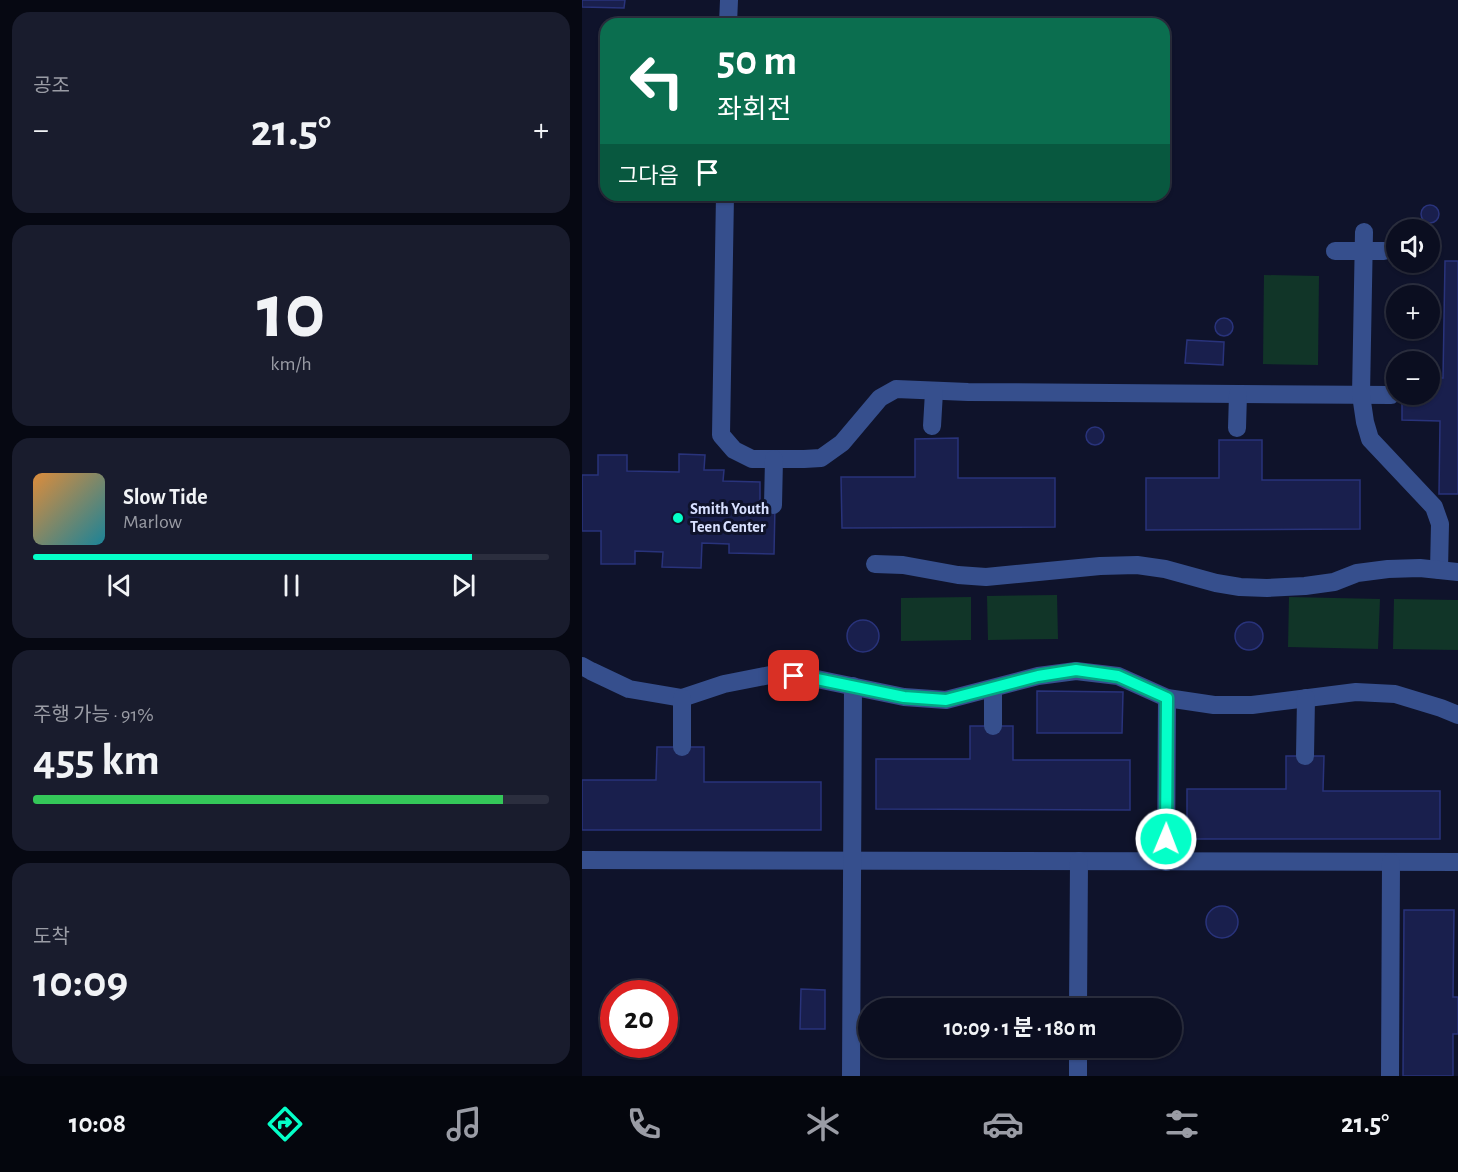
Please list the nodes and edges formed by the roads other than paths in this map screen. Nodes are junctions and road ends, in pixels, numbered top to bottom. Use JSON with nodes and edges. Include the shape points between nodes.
{"nodes":[{"id":1,"x":729,"y":0,"type":"edge"},
{"id":2,"x":728,"y":18,"type":"edge"},
{"id":3,"x":725,"y":201,"type":"edge"},
{"id":4,"x":1364,"y":232,"type":"dead end"},
{"id":5,"x":1335,"y":251,"type":"dead end"},
{"id":6,"x":1363,"y":251,"type":"junction"},
{"id":7,"x":1384,"y":251,"type":"dead end"},
{"id":8,"x":934,"y":392,"type":"junction"},
{"id":9,"x":1238,"y":394,"type":"junction"},
{"id":10,"x":1361,"y":394,"type":"junction"},
{"id":11,"x":1386,"y":395,"type":"edge"},
{"id":12,"x":932,"y":426,"type":"dead end"},
{"id":13,"x":1237,"y":428,"type":"dead end"},
{"id":14,"x":774,"y":459,"type":"junction"},
{"id":15,"x":774,"y":505,"type":"dead end"},
{"id":16,"x":874,"y":564,"type":"dead end"},
{"id":17,"x":1439,"y":570,"type":"junction"},
{"id":18,"x":1458,"y":572,"type":"edge"},
{"id":19,"x":582,"y":666,"type":"edge"},
{"id":20,"x":853,"y":686,"type":"junction"},
{"id":21,"x":993,"y":689,"type":"junction"},
{"id":22,"x":682,"y":698,"type":"junction"},
{"id":23,"x":1167,"y":698,"type":"junction"},
{"id":24,"x":1306,"y":698,"type":"junction"},
{"id":25,"x":1458,"y":715,"type":"edge"},
{"id":26,"x":993,"y":726,"type":"dead end"},
{"id":27,"x":682,"y":747,"type":"dead end"},
{"id":28,"x":1305,"y":756,"type":"dead end"},
{"id":29,"x":582,"y":860,"type":"edge"},
{"id":30,"x":852,"y":861,"type":"junction"},
{"id":31,"x":1079,"y":861,"type":"junction"},
{"id":32,"x":1166,"y":861,"type":"junction"},
{"id":33,"x":1391,"y":862,"type":"junction"},
{"id":34,"x":1458,"y":862,"type":"edge"},
{"id":35,"x":1078,"y":998,"type":"edge"},
{"id":36,"x":1078,"y":1058,"type":"edge"},
{"id":37,"x":851,"y":1076,"type":"edge"},
{"id":38,"x":1078,"y":1076,"type":"edge"},
{"id":39,"x":1390,"y":1076,"type":"edge"}],
"edges":[{"from":1,"to":2,"type":"lane"},
{"from":3,"to":14,"type":"lane","via":[[721,435],[734,450],[752,459]]},
{"from":4,"to":6,"type":"lane"},
{"from":5,"to":6,"type":"lane"},
{"from":6,"to":7,"type":"lane"},
{"from":6,"to":10,"type":"lane"},
{"from":8,"to":9,"type":"lane"},
{"from":8,"to":12,"type":"lane"},
{"from":8,"to":14,"type":"lane","via":[[896,389],[880,398],[842,443],[821,458]]},
{"from":9,"to":10,"type":"lane"},
{"from":9,"to":13,"type":"lane"},
{"from":10,"to":11,"type":"lane"},
{"from":10,"to":17,"type":"lane","via":[[1370,439],[1434,507],[1440,524]]},
{"from":14,"to":15,"type":"lane"},
{"from":16,"to":17,"type":"lane","via":[[986,576],[1137,565],[1232,586],[1266,588],[1315,585],[1388,569]]},
{"from":17,"to":18,"type":"lane"},
{"from":19,"to":22,"type":"lane","via":[[629,689]]},
{"from":20,"to":21,"type":"lane","via":[[904,697],[946,700]]},
{"from":20,"to":22,"type":"lane","via":[[775,674],[724,684]]},
{"from":20,"to":30,"type":"lane"},
{"from":21,"to":23,"type":"lane","via":[[1076,670],[1118,676]]},
{"from":21,"to":26,"type":"lane"},
{"from":22,"to":27,"type":"lane"},
{"from":23,"to":24,"type":"lane","via":[[1214,705]]},
{"from":23,"to":32,"type":"lane"},
{"from":24,"to":25,"type":"lane","via":[[1356,692],[1395,694]]},
{"from":24,"to":28,"type":"lane"},
{"from":29,"to":30,"type":"lane"},
{"from":30,"to":31,"type":"lane"},
{"from":30,"to":37,"type":"lane"},
{"from":31,"to":32,"type":"lane"},
{"from":31,"to":35,"type":"lane"},
{"from":32,"to":33,"type":"lane"},
{"from":33,"to":34,"type":"lane"},
{"from":33,"to":39,"type":"lane"},
{"from":36,"to":38,"type":"lane"}]}
